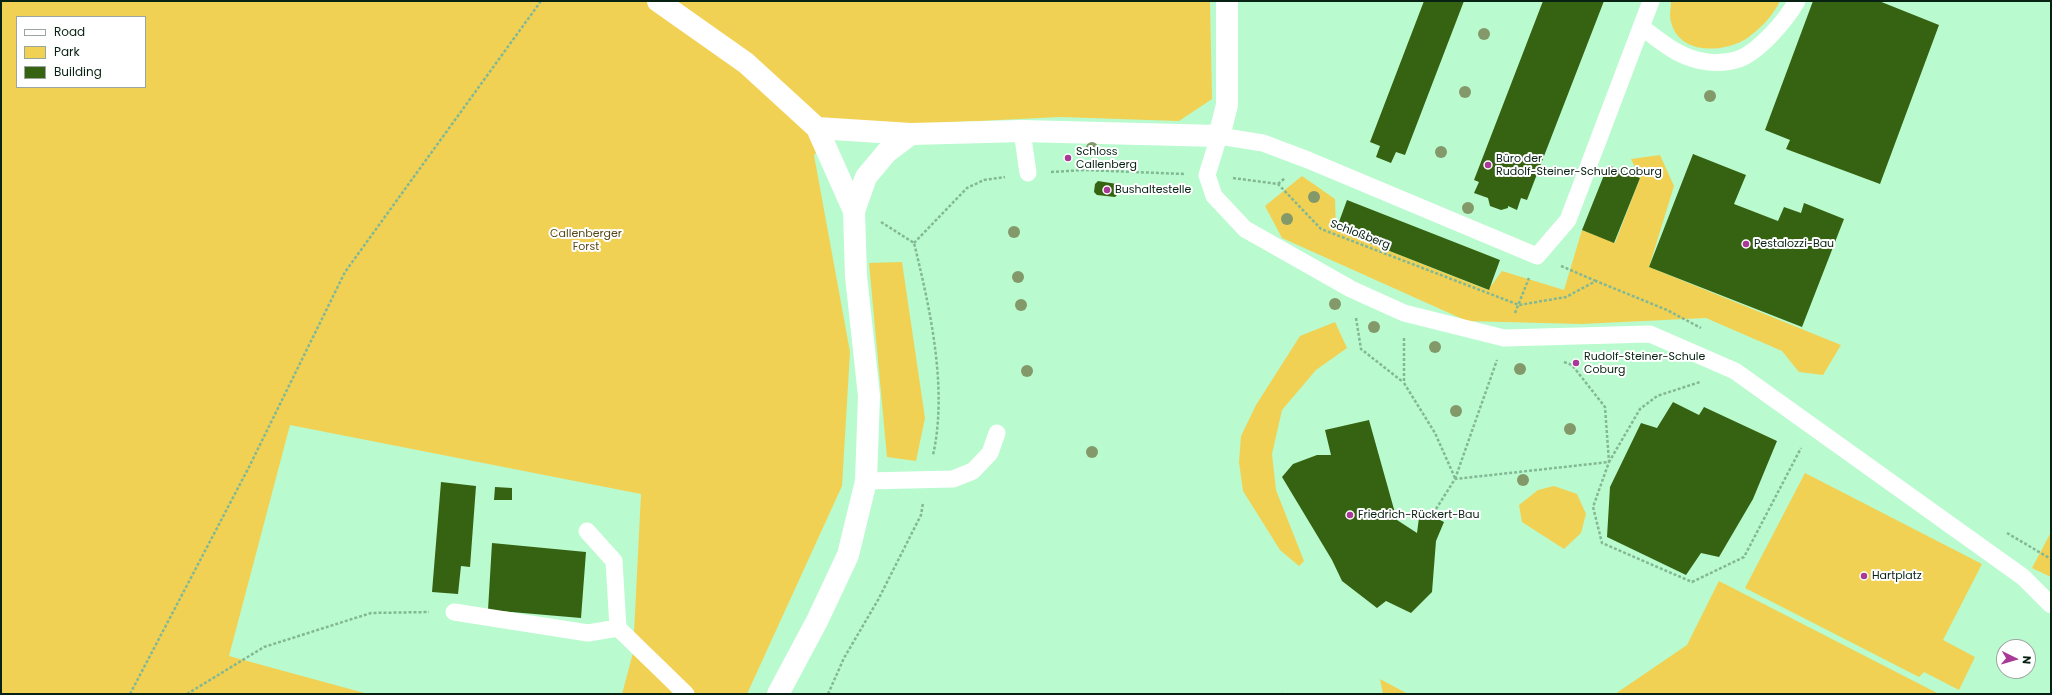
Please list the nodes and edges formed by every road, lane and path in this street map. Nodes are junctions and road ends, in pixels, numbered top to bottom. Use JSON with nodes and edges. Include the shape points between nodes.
{"nodes":[{"id":1,"x":541,"y":1,"type":"edge"},
{"id":2,"x":658,"y":1,"type":"edge"},
{"id":3,"x":1227,"y":1,"type":"edge"},
{"id":4,"x":1651,"y":1,"type":"edge"},
{"id":5,"x":1797,"y":1,"type":"edge"},
{"id":6,"x":1641,"y":27,"type":"junction"},
{"id":7,"x":817,"y":128,"type":"junction"},
{"id":8,"x":1022,"y":131,"type":"junction"},
{"id":9,"x":911,"y":134,"type":"junction"},
{"id":10,"x":1219,"y":136,"type":"junction"},
{"id":11,"x":1028,"y":174,"type":"dead end"},
{"id":12,"x":1207,"y":175,"type":"junction"},
{"id":13,"x":854,"y":211,"type":"junction"},
{"id":14,"x":914,"y":243,"type":"dead end"},
{"id":15,"x":1351,"y":289,"type":"junction"},
{"id":16,"x":1519,"y":306,"type":"dead end"},
{"id":17,"x":1404,"y":313,"type":"junction"},
{"id":18,"x":1504,"y":338,"type":"junction"},
{"id":19,"x":1558,"y":359,"type":"dead end"},
{"id":20,"x":1735,"y":371,"type":"junction"},
{"id":21,"x":1404,"y":383,"type":"junction"},
{"id":22,"x":1813,"y":427,"type":"junction"},
{"id":23,"x":997,"y":433,"type":"dead end"},
{"id":24,"x":1609,"y":462,"type":"junction"},
{"id":25,"x":1455,"y":479,"type":"junction"},
{"id":26,"x":866,"y":481,"type":"junction"},
{"id":27,"x":1436,"y":509,"type":"dead end"},
{"id":28,"x":587,"y":531,"type":"dead end"},
{"id":29,"x":2051,"y":605,"type":"edge"},
{"id":30,"x":454,"y":612,"type":"joint"},
{"id":31,"x":618,"y":628,"type":"junction"},
{"id":32,"x":130,"y":694,"type":"edge"},
{"id":33,"x":187,"y":694,"type":"edge"},
{"id":34,"x":686,"y":694,"type":"edge"},
{"id":35,"x":778,"y":694,"type":"edge"}],
"edges":[{"from":1,"to":32,"type":"path","via":[[345,272],[249,467]]},
{"from":2,"to":7,"type":"street","via":[[746,63]]},
{"from":3,"to":10,"type":"street","via":[[1227,105]]},
{"from":4,"to":6,"type":"lane"},
{"from":5,"to":6,"type":"lane","via":[[1789,15],[1761,44],[1739,59],[1710,64],[1677,53]]},
{"from":6,"to":10,"type":"lane","via":[[1568,220],[1537,256],[1263,143]]},
{"from":7,"to":9,"type":"street"},
{"from":7,"to":13,"type":"street"},
{"from":8,"to":9,"type":"street"},
{"from":8,"to":10,"type":"street"},
{"from":8,"to":11,"type":"lane"},
{"from":9,"to":13,"type":"street","via":[[887,152],[866,177]]},
{"from":10,"to":12,"type":"lane"},
{"from":12,"to":15,"type":"lane","via":[[1214,196],[1245,229]]},
{"from":12,"to":16,"type":"path","name":"Schloßberg","via":[[1278,184],[1321,229]]},
{"from":13,"to":14,"type":"path","via":[[886,224]]},
{"from":13,"to":26,"type":"street","via":[[856,276],[869,396]]},
{"from":15,"to":17,"type":"lane"},
{"from":15,"to":21,"type":"path","via":[[1362,349]]},
{"from":17,"to":18,"type":"lane"},
{"from":17,"to":21,"type":"path"},
{"from":18,"to":20,"type":"lane","via":[[1650,334]]},
{"from":18,"to":25,"type":"path"},
{"from":19,"to":24,"type":"path","via":[[1572,365],[1605,407]]},
{"from":20,"to":22,"type":"lane"},
{"from":20,"to":24,"type":"path","via":[[1657,396],[1640,409]]},
{"from":21,"to":25,"type":"path","via":[[1435,433]]},
{"from":22,"to":24,"type":"path","via":[[1744,557],[1692,582],[1602,544],[1593,507]]},
{"from":22,"to":29,"type":"lane","via":[[2023,577]]},
{"from":23,"to":26,"type":"lane","via":[[990,453],[973,471],[953,479]]},
{"from":24,"to":25,"type":"path"},
{"from":25,"to":27,"type":"path"},
{"from":26,"to":35,"type":"street","via":[[848,555]]},
{"from":28,"to":31,"type":"lane","via":[[614,561]]},
{"from":30,"to":31,"type":"lane","via":[[588,633]]},
{"from":30,"to":33,"type":"path","via":[[372,613],[264,647]]},
{"from":31,"to":34,"type":"lane"}]}
